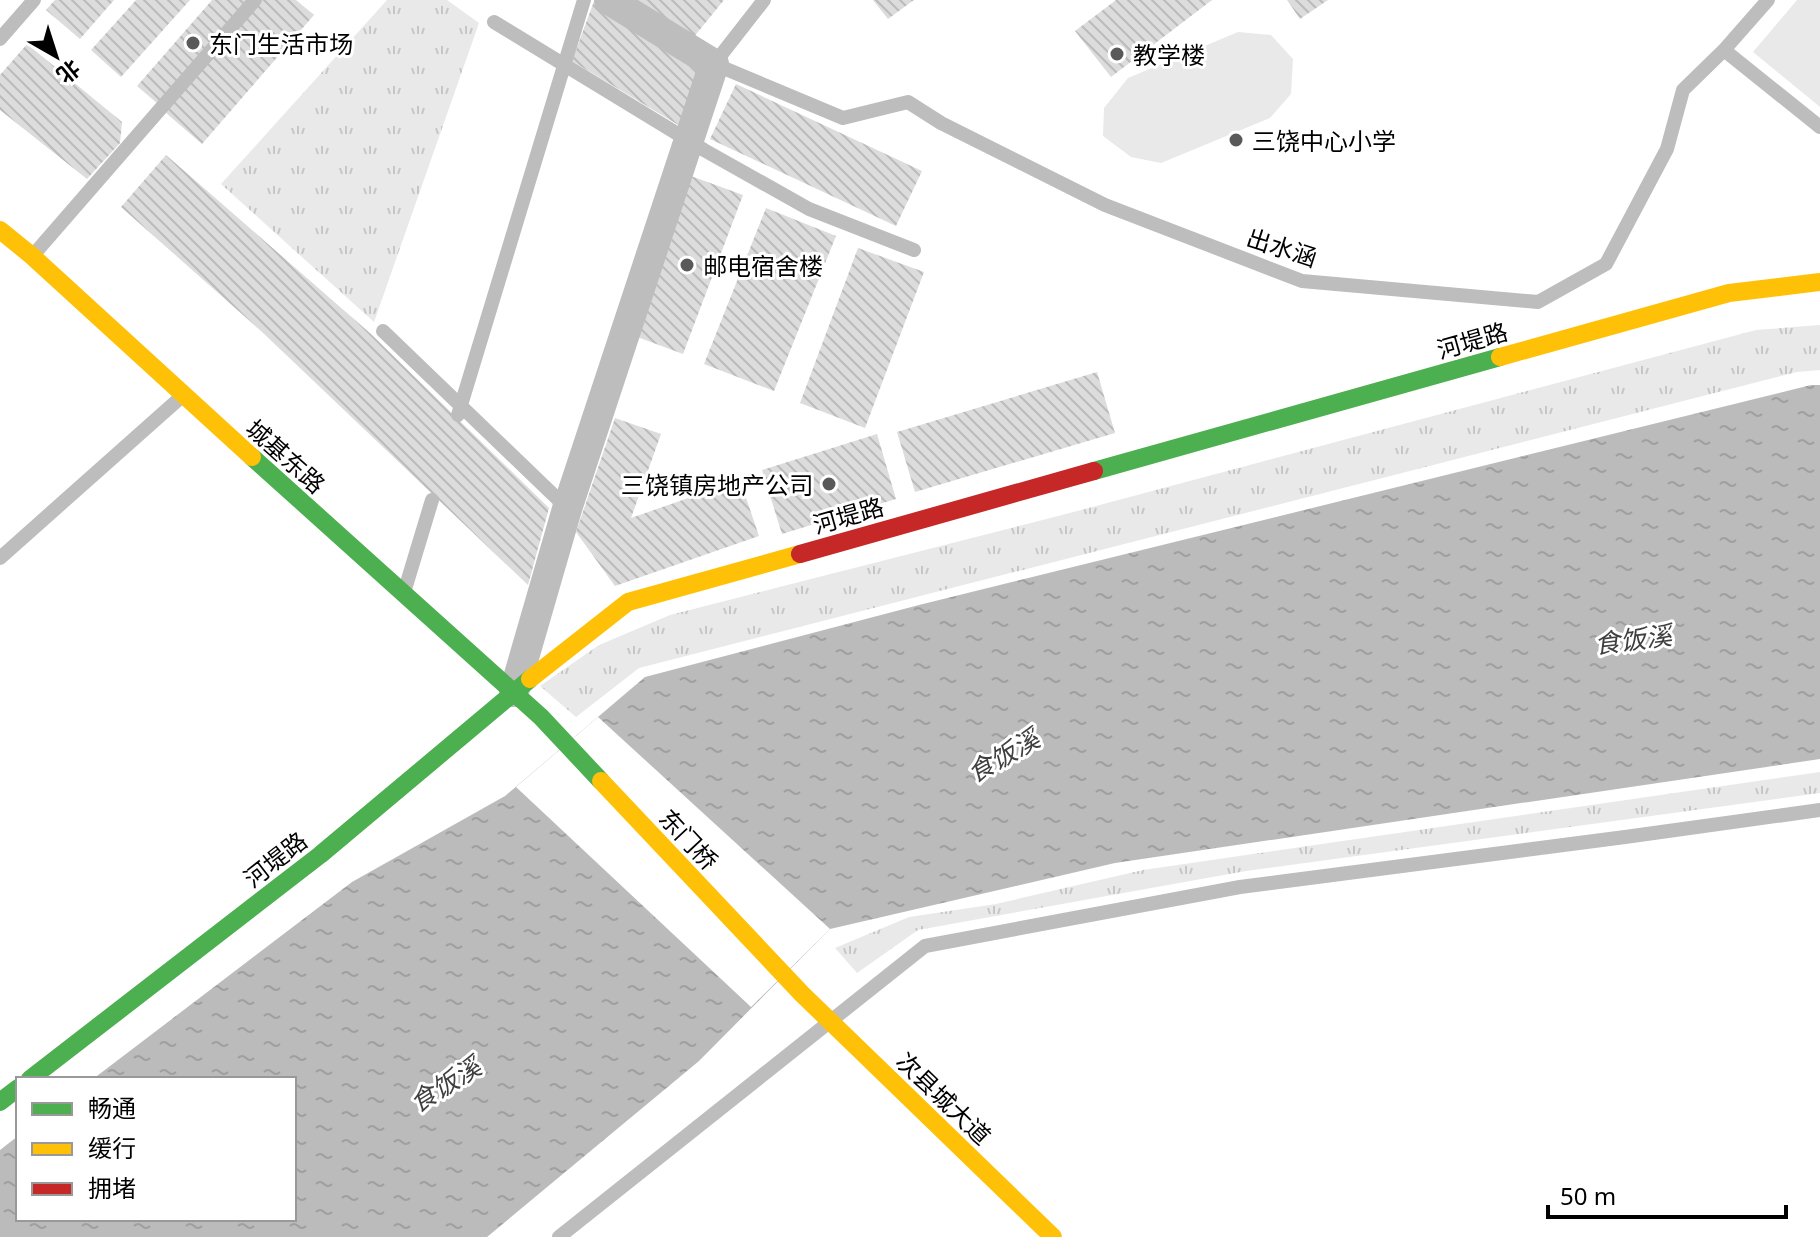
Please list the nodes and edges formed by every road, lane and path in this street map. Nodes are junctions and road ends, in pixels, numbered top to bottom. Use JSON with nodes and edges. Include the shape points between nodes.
{"nodes":[{"id":1,"x":34,"y":0,"type":"edge"},
{"id":2,"x":255,"y":0,"type":"edge"},
{"id":3,"x":584,"y":0,"type":"edge"},
{"id":4,"x":609,"y":0,"type":"edge"},
{"id":5,"x":764,"y":0,"type":"edge"},
{"id":6,"x":1768,"y":0,"type":"edge"},
{"id":7,"x":494,"y":22,"type":"dead end"},
{"id":8,"x":0,"y":39,"type":"edge"},
{"id":9,"x":1724,"y":50,"type":"junction"},
{"id":10,"x":714,"y":64,"type":"junction"},
{"id":11,"x":565,"y":65,"type":"junction"},
{"id":12,"x":1820,"y":127,"type":"edge"},
{"id":13,"x":688,"y":140,"type":"junction"},
{"id":14,"x":0,"y":230,"type":"edge"},
{"id":15,"x":914,"y":250,"type":"dead end"},
{"id":16,"x":32,"y":256,"type":"junction"},
{"id":17,"x":1820,"y":282,"type":"edge"},
{"id":18,"x":383,"y":331,"type":"dead end"},
{"id":19,"x":183,"y":395,"type":"junction"},
{"id":20,"x":460,"y":410,"type":"junction"},
{"id":21,"x":432,"y":500,"type":"dead end"},
{"id":22,"x":567,"y":509,"type":"junction"},
{"id":23,"x":0,"y":558,"type":"edge"},
{"id":24,"x":404,"y":594,"type":"junction"},
{"id":25,"x":514,"y":692,"type":"junction"},
{"id":26,"x":541,"y":717,"type":"joint"},
{"id":27,"x":1820,"y":810,"type":"edge"},
{"id":28,"x":802,"y":994,"type":"joint"},
{"id":29,"x":830,"y":1021,"type":"junction"},
{"id":30,"x":33,"y":1077,"type":"edge"},
{"id":31,"x":16,"y":1090,"type":"edge"},
{"id":32,"x":0,"y":1102,"type":"edge"},
{"id":33,"x":559,"y":1237,"type":"edge"},
{"id":34,"x":1053,"y":1237,"type":"edge"}],
"edges":[{"from":1,"to":8,"type":"lane"},
{"from":2,"to":16,"type":"lane"},
{"from":3,"to":11,"type":"lane"},
{"from":4,"to":10,"type":"street"},
{"from":5,"to":10,"type":"lane"},
{"from":6,"to":9,"type":"lane","name":"出水涵"},
{"from":7,"to":11,"type":"lane"},
{"from":9,"to":10,"type":"lane","name":"出水涵","via":[[1683,90],[1667,149],[1606,264],[1538,302],[1302,281],[1105,205],[908,102],[843,118]]},
{"from":9,"to":12,"type":"lane"},
{"from":10,"to":13,"type":"street"},
{"from":11,"to":13,"type":"lane"},
{"from":11,"to":20,"type":"lane"},
{"from":13,"to":15,"type":"lane","via":[[809,209]]},
{"from":13,"to":22,"type":"street"},
{"from":14,"to":16,"type":"main road","name":"城基东路"},
{"from":16,"to":19,"type":"main road","name":"城基东路"},
{"from":17,"to":25,"type":"main road","name":"河堤路","via":[[1729,293],[628,602]]},
{"from":18,"to":20,"type":"lane"},
{"from":19,"to":23,"type":"lane"},
{"from":19,"to":24,"type":"main road","name":"城基东路"},
{"from":20,"to":22,"type":"lane"},
{"from":21,"to":24,"type":"lane"},
{"from":22,"to":25,"type":"street"},
{"from":24,"to":25,"type":"main road","name":"城基东路"},
{"from":25,"to":26,"type":"main road","name":"城基东路"},
{"from":25,"to":30,"type":"main road","name":"河堤路","via":[[320,855]]},
{"from":26,"to":28,"type":"main road","name":"东门桥"},
{"from":27,"to":29,"type":"lane","via":[[1240,887],[925,946]]},
{"from":28,"to":29,"type":"main road","name":"次县城大道"},
{"from":29,"to":33,"type":"lane"},
{"from":29,"to":34,"type":"main road","name":"次县城大道"},
{"from":31,"to":32,"type":"main road"}]}
